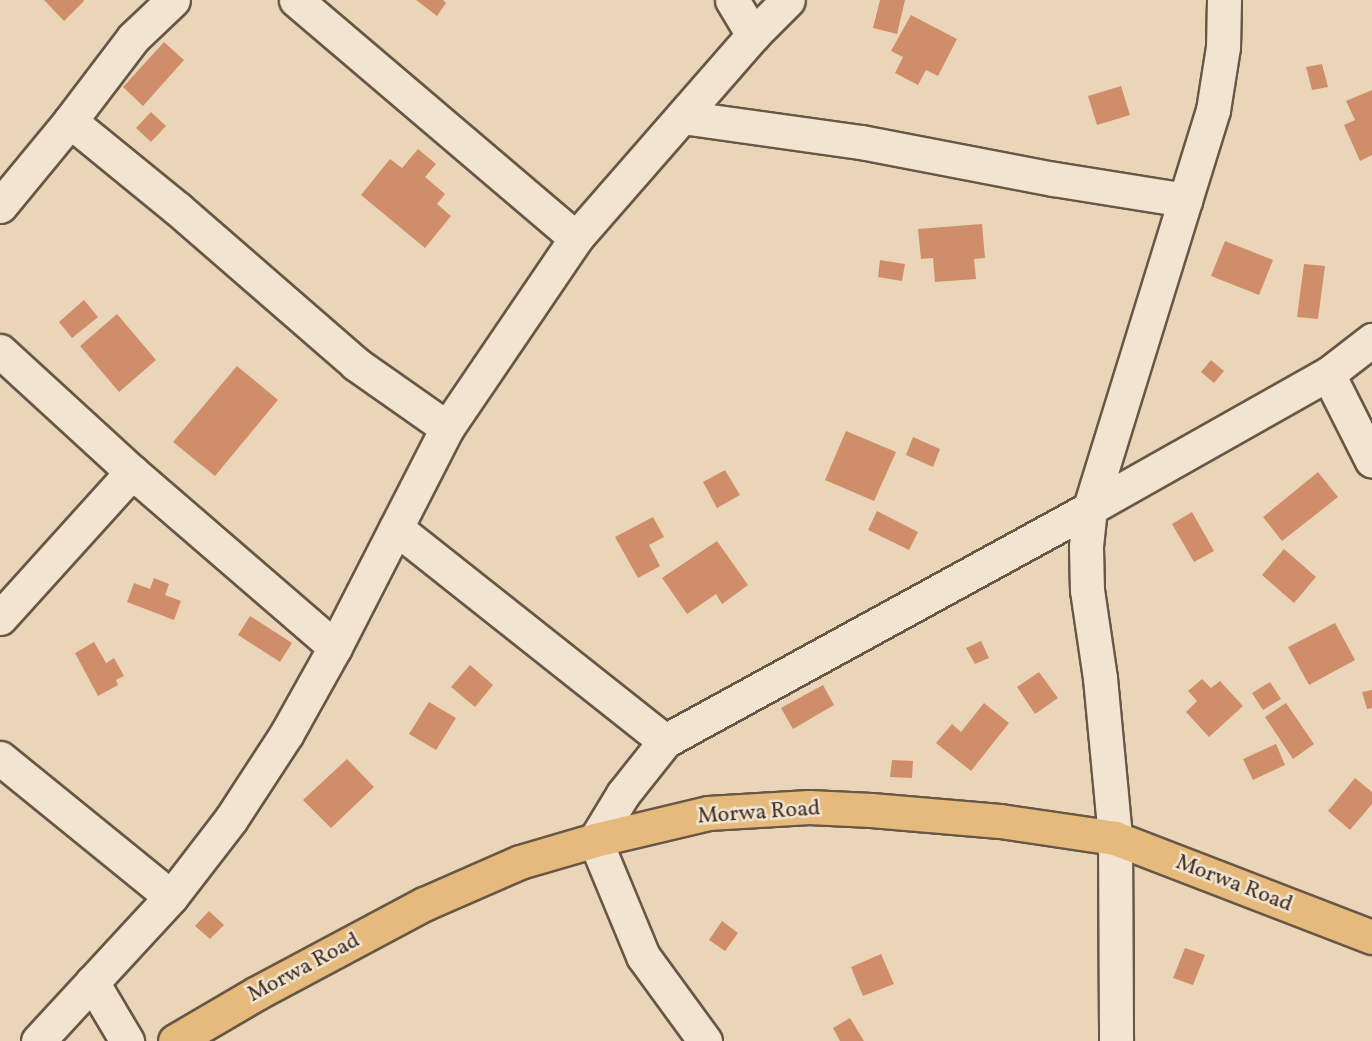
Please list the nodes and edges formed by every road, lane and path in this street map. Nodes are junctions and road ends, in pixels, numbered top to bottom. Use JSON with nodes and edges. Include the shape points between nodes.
{"nodes":[{"id":1,"x":173,"y":0,"type":"edge"},
{"id":2,"x":296,"y":0,"type":"edge"},
{"id":3,"x":732,"y":0,"type":"edge"},
{"id":4,"x":788,"y":0,"type":"edge"},
{"id":5,"x":1224,"y":0,"type":"edge"},
{"id":6,"x":753,"y":35,"type":"junction"},
{"id":7,"x":682,"y":117,"type":"junction"},
{"id":8,"x":70,"y":121,"type":"junction"},
{"id":9,"x":1185,"y":200,"type":"junction"},
{"id":10,"x":0,"y":206,"type":"edge"},
{"id":11,"x":576,"y":238,"type":"junction"},
{"id":12,"x":1372,"y":340,"type":"edge"},
{"id":13,"x":0,"y":351,"type":"edge"},
{"id":14,"x":1328,"y":374,"type":"junction"},
{"id":15,"x":447,"y":428,"type":"junction"},
{"id":16,"x":1372,"y":461,"type":"edge"},
{"id":17,"x":132,"y":472,"type":"junction"},
{"id":18,"x":1090,"y":508,"type":"junction"},
{"id":19,"x":396,"y":528,"type":"junction"},
{"id":20,"x":0,"y":618,"type":"edge"},
{"id":21,"x":335,"y":647,"type":"junction"},
{"id":22,"x":665,"y":741,"type":"junction"},
{"id":23,"x":0,"y":758,"type":"edge"},
{"id":24,"x":1114,"y":838,"type":"junction"},
{"id":25,"x":595,"y":840,"type":"junction"},
{"id":26,"x":171,"y":897,"type":"junction"},
{"id":27,"x":1372,"y":937,"type":"edge"},
{"id":28,"x":92,"y":982,"type":"junction"},
{"id":29,"x":38,"y":1041,"type":"edge"},
{"id":30,"x":128,"y":1041,"type":"edge"},
{"id":31,"x":175,"y":1041,"type":"edge"},
{"id":32,"x":705,"y":1041,"type":"edge"},
{"id":33,"x":1116,"y":1041,"type":"edge"}],
"edges":[{"from":1,"to":8,"type":"street","via":[[133,38]]},
{"from":2,"to":11,"type":"street"},
{"from":3,"to":6,"type":"street"},
{"from":4,"to":6,"type":"street"},
{"from":5,"to":9,"type":"street","via":[[1223,47],[1212,110]]},
{"from":6,"to":7,"type":"street"},
{"from":7,"to":9,"type":"street","via":[[861,142]]},
{"from":7,"to":11,"type":"street"},
{"from":8,"to":10,"type":"street"},
{"from":8,"to":15,"type":"street","via":[[356,364]]},
{"from":9,"to":18,"type":"street"},
{"from":11,"to":15,"type":"street"},
{"from":12,"to":14,"type":"street"},
{"from":13,"to":17,"type":"street"},
{"from":14,"to":16,"type":"street"},
{"from":14,"to":18,"type":"street"},
{"from":15,"to":19,"type":"street"},
{"from":17,"to":20,"type":"street"},
{"from":17,"to":21,"type":"street"},
{"from":18,"to":22,"type":"street"},
{"from":18,"to":24,"type":"street","via":[[1086,547],[1088,590]]},
{"from":19,"to":21,"type":"street"},
{"from":19,"to":22,"type":"street"},
{"from":21,"to":26,"type":"street","via":[[287,733],[231,819]]},
{"from":22,"to":25,"type":"street","via":[[623,794]]},
{"from":23,"to":26,"type":"street"},
{"from":24,"to":25,"type":"main road","name":"Morwa Road","via":[[937,815],[809,807],[708,813]]},
{"from":24,"to":27,"type":"main road","name":"Morwa Road"},
{"from":24,"to":33,"type":"street"},
{"from":25,"to":31,"type":"main road","name":"Morwa Road","via":[[520,862],[423,904]]},
{"from":25,"to":32,"type":"street","via":[[643,956]]},
{"from":26,"to":28,"type":"street"},
{"from":28,"to":29,"type":"street"},
{"from":28,"to":30,"type":"street"}]}
